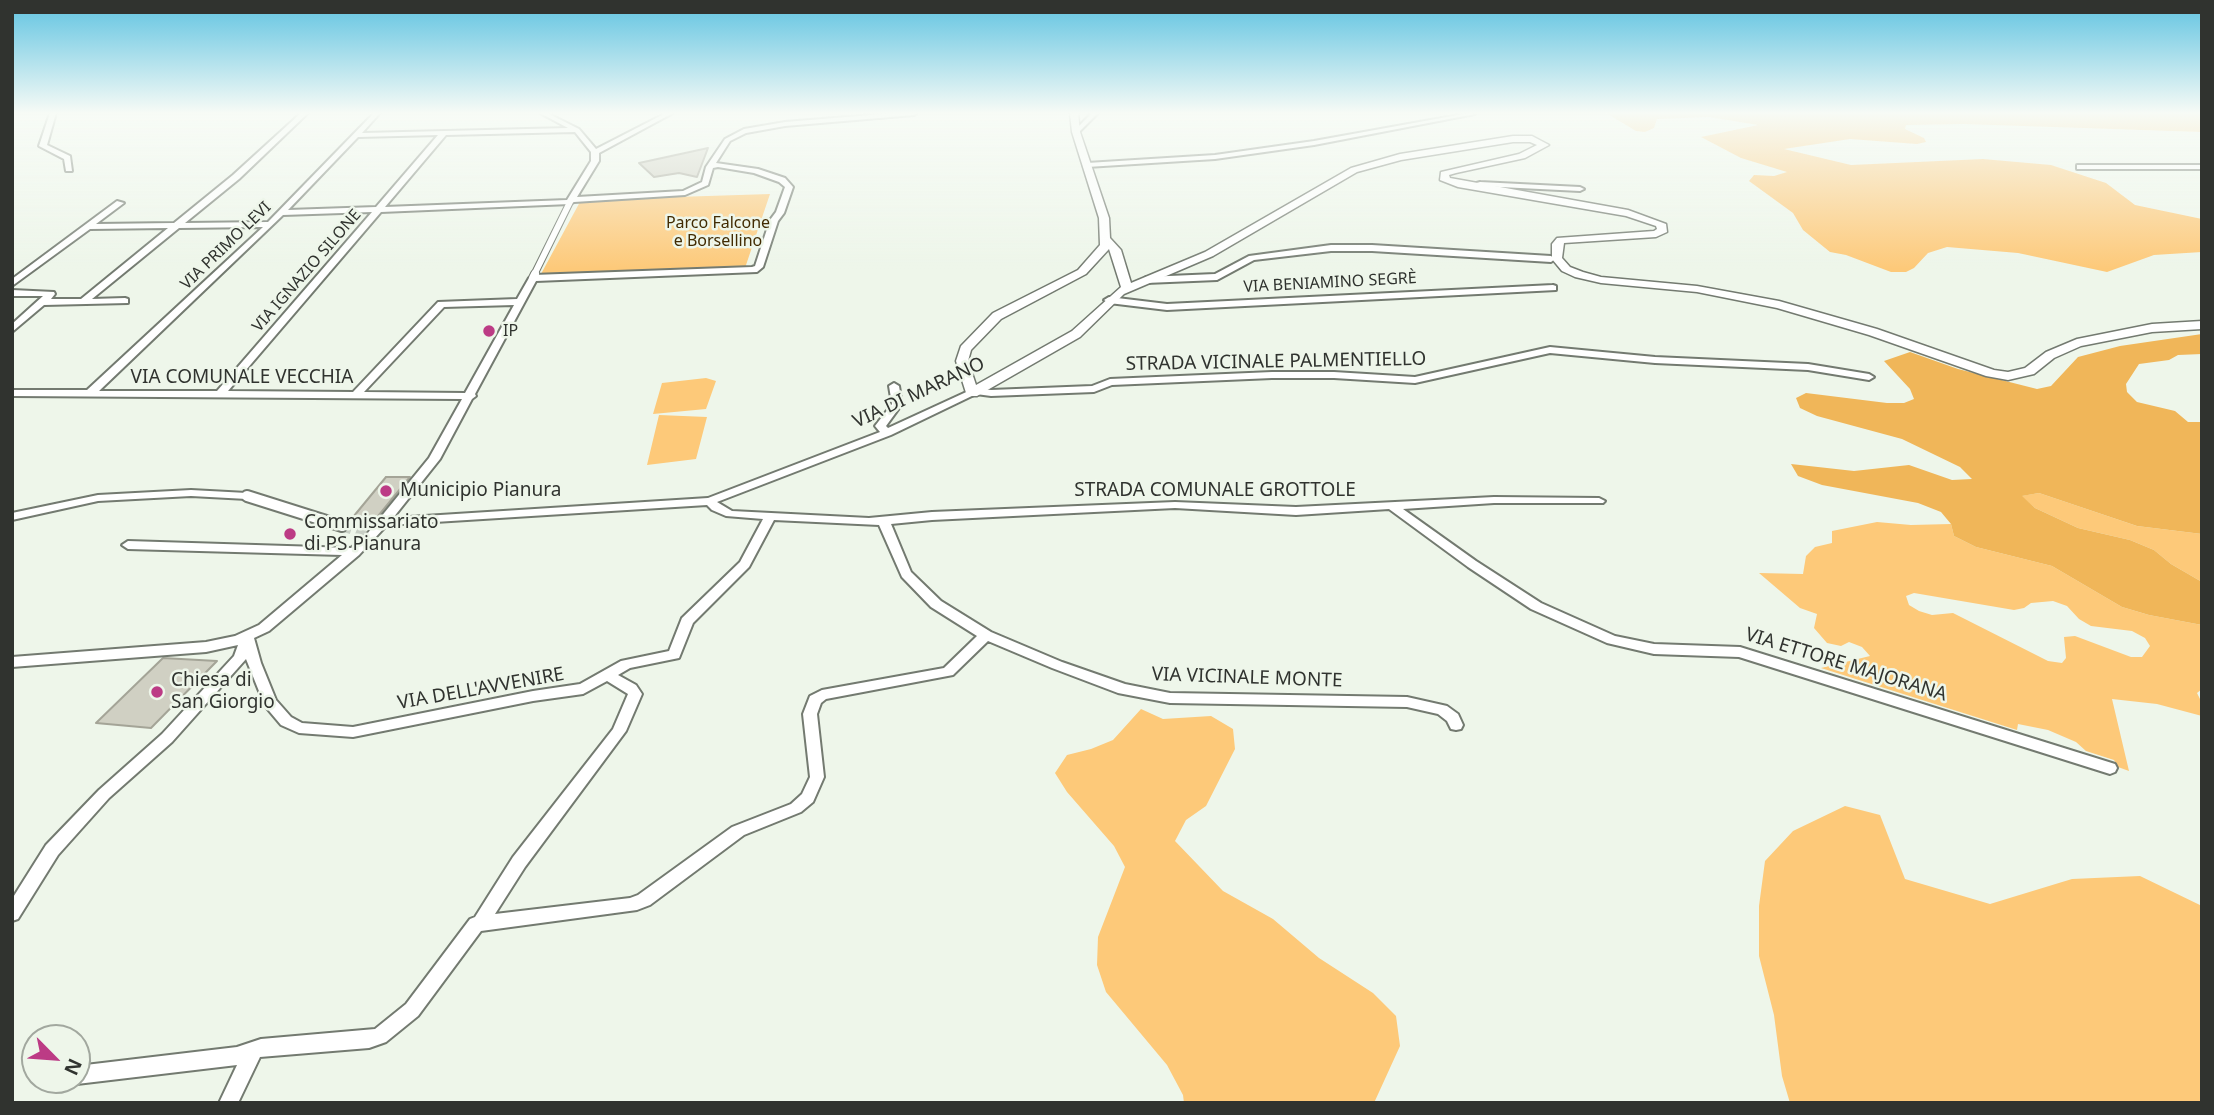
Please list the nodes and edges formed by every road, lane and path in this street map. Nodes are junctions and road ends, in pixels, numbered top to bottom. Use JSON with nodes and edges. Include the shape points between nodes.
{"nodes":[{"id":1,"x":68,"y":165,"type":"edge"},
{"id":2,"x":246,"y":165,"type":"edge"},
{"id":3,"x":327,"y":165,"type":"edge"},
{"id":4,"x":417,"y":165,"type":"edge"},
{"id":5,"x":592,"y":165,"type":"edge"},
{"id":6,"x":1087,"y":165,"type":"edge"},
{"id":7,"x":1368,"y":165,"type":"edge"},
{"id":8,"x":1483,"y":165,"type":"edge"},
{"id":9,"x":717,"y":166,"type":"joint"},
{"id":10,"x":2080,"y":167,"type":"dead end"},
{"id":11,"x":2202,"y":167,"type":"edge"},
{"id":12,"x":69,"y":169,"type":"dead end"},
{"id":13,"x":1470,"y":186,"type":"junction"},
{"id":14,"x":1580,"y":189,"type":"dead end"},
{"id":15,"x":571,"y":201,"type":"junction"},
{"id":16,"x":120,"y":203,"type":"dead end"},
{"id":17,"x":379,"y":209,"type":"junction"},
{"id":18,"x":281,"y":213,"type":"junction"},
{"id":19,"x":270,"y":224,"type":"junction"},
{"id":20,"x":179,"y":225,"type":"junction"},
{"id":21,"x":88,"y":227,"type":"junction"},
{"id":22,"x":1106,"y":240,"type":"junction"},
{"id":23,"x":1551,"y":259,"type":"dead end"},
{"id":24,"x":533,"y":278,"type":"junction"},
{"id":25,"x":1146,"y":280,"type":"junction"},
{"id":26,"x":12,"y":283,"type":"edge"},
{"id":27,"x":1553,"y":288,"type":"dead end"},
{"id":28,"x":1127,"y":289,"type":"junction"},
{"id":29,"x":12,"y":293,"type":"edge"},
{"id":30,"x":1109,"y":300,"type":"junction"},
{"id":31,"x":125,"y":301,"type":"dead end"},
{"id":32,"x":43,"y":302,"type":"junction"},
{"id":33,"x":84,"y":302,"type":"junction"},
{"id":34,"x":520,"y":302,"type":"junction"},
{"id":35,"x":2202,"y":325,"type":"edge"},
{"id":36,"x":12,"y":329,"type":"edge"},
{"id":37,"x":1869,"y":377,"type":"dead end"},
{"id":38,"x":894,"y":386,"type":"dead end"},
{"id":39,"x":974,"y":392,"type":"junction"},
{"id":40,"x":12,"y":393,"type":"edge"},
{"id":41,"x":89,"y":394,"type":"junction"},
{"id":42,"x":219,"y":395,"type":"junction"},
{"id":43,"x":355,"y":396,"type":"junction"},
{"id":44,"x":471,"y":396,"type":"junction"},
{"id":45,"x":887,"y":433,"type":"junction"},
{"id":46,"x":247,"y":496,"type":"joint"},
{"id":47,"x":710,"y":501,"type":"junction"},
{"id":48,"x":1599,"y":501,"type":"dead end"},
{"id":49,"x":1392,"y":506,"type":"junction"},
{"id":50,"x":12,"y":517,"type":"edge"},
{"id":51,"x":770,"y":517,"type":"junction"},
{"id":52,"x":385,"y":522,"type":"junction"},
{"id":53,"x":884,"y":522,"type":"junction"},
{"id":54,"x":342,"y":526,"type":"tunnel mouth"},
{"id":55,"x":128,"y":545,"type":"dead end"},
{"id":56,"x":355,"y":552,"type":"junction"},
{"id":57,"x":986,"y":635,"type":"junction"},
{"id":58,"x":247,"y":637,"type":"junction"},
{"id":59,"x":12,"y":662,"type":"edge"},
{"id":60,"x":608,"y":674,"type":"junction"},
{"id":61,"x":1456,"y":725,"type":"dead end"},
{"id":62,"x":2110,"y":768,"type":"dead end"},
{"id":63,"x":12,"y":914,"type":"edge"},
{"id":64,"x":481,"y":922,"type":"junction"},
{"id":65,"x":254,"y":1049,"type":"junction"},
{"id":66,"x":91,"y":1073,"type":"edge"},
{"id":67,"x":228,"y":1103,"type":"edge"}],
"edges":[{"from":1,"to":12,"type":"street"},
{"from":2,"to":20,"type":"street"},
{"from":3,"to":18,"type":"street","name":"VIA PRIMO LEVI"},
{"from":4,"to":17,"type":"street","name":"VIA IGNAZIO SILONE"},
{"from":5,"to":15,"type":"street"},
{"from":6,"to":22,"type":"street"},
{"from":7,"to":25,"type":"street","name":"VIA DI MARANO","via":[[1209,254]]},
{"from":8,"to":13,"type":"street","name":"VIA DI MARANO","via":[[1444,174],[1445,180]]},
{"from":9,"to":15,"type":"street","via":[[705,183],[685,193]]},
{"from":9,"to":24,"type":"street","via":[[748,169],[782,180],[789,187],[759,267],[748,272]]},
{"from":10,"to":11,"type":"street"},
{"from":13,"to":14,"type":"street"},
{"from":13,"to":35,"type":"street","via":[[1628,213],[1661,224],[1663,230],[1656,234],[1561,240],[1557,259],[1573,273],[1779,305],[1991,373],[2020,376],[2050,355],[2109,335]]},
{"from":15,"to":17,"type":"street"},
{"from":15,"to":24,"type":"street"},
{"from":16,"to":21,"type":"street"},
{"from":17,"to":18,"type":"street"},
{"from":17,"to":42,"type":"street","name":"VIA IGNAZIO SILONE"},
{"from":18,"to":19,"type":"street","name":"VIA PRIMO LEVI"},
{"from":19,"to":20,"type":"street"},
{"from":19,"to":41,"type":"street","name":"VIA PRIMO LEVI"},
{"from":20,"to":21,"type":"street"},
{"from":20,"to":33,"type":"street"},
{"from":21,"to":26,"type":"street"},
{"from":22,"to":28,"type":"street","via":[[1116,250]]},
{"from":22,"to":39,"type":"street","via":[[1082,272],[997,316],[965,349],[962,361]]},
{"from":23,"to":25,"type":"street","via":[[1331,248],[1252,258],[1217,277]]},
{"from":24,"to":34,"type":"street"},
{"from":25,"to":28,"type":"street","name":"VIA DI MARANO"},
{"from":27,"to":30,"type":"street","name":"VIA BENIAMINO SEGRÈ","via":[[1167,307]]},
{"from":28,"to":30,"type":"street","name":"VIA DI MARANO"},
{"from":29,"to":32,"type":"street","via":[[51,293]]},
{"from":30,"to":39,"type":"street","name":"VIA DI MARANO","via":[[1076,334]]},
{"from":31,"to":33,"type":"street"},
{"from":32,"to":33,"type":"street"},
{"from":32,"to":36,"type":"street"},
{"from":34,"to":43,"type":"street","via":[[440,305]]},
{"from":34,"to":44,"type":"street"},
{"from":37,"to":39,"type":"street","name":"STRADA VICINALE PALMENTIELLO","via":[[1808,367],[1550,350],[1415,380],[1272,375],[1110,382],[1094,389]]},
{"from":38,"to":45,"type":"street","via":[[898,402],[880,426]]},
{"from":39,"to":45,"type":"street","name":"VIA DI MARANO"},
{"from":40,"to":41,"type":"street","name":"VIA COMUNALE VECCHIA"},
{"from":41,"to":42,"type":"street","name":"VIA COMUNALE VECCHIA"},
{"from":42,"to":43,"type":"street","name":"VIA COMUNALE VECCHIA"},
{"from":43,"to":44,"type":"street","name":"VIA COMUNALE VECCHIA"},
{"from":44,"to":52,"type":"street","via":[[434,458]]},
{"from":45,"to":47,"type":"street","name":"VIA DI MARANO"},
{"from":46,"to":50,"type":"street","via":[[191,493],[98,498]]},
{"from":46,"to":54,"type":"street"},
{"from":47,"to":51,"type":"street","name":"STRADA COMUNALE GROTTOLE","via":[[730,514]]},
{"from":47,"to":52,"type":"street"},
{"from":48,"to":49,"type":"street","name":"STRADA COMUNALE GROTTOLE","via":[[1493,500]]},
{"from":49,"to":53,"type":"street","name":"STRADA COMUNALE GROTTOLE","via":[[1267,511],[1175,505]]},
{"from":49,"to":62,"type":"street","name":"VIA ETTORE MAJORANA","via":[[1536,606],[1612,640],[1654,649],[1740,652]]},
{"from":51,"to":53,"type":"street","name":"STRADA COMUNALE GROTTOLE"},
{"from":51,"to":60,"type":"street","name":"VIA DELL'AVVENIRE","via":[[745,564],[687,621],[676,653],[626,664]]},
{"from":52,"to":56,"type":"street"},
{"from":53,"to":57,"type":"street","name":"VIA VICINALE MONTE","via":[[898,558],[917,586],[936,604]]},
{"from":55,"to":56,"type":"street"},
{"from":56,"to":58,"type":"street","via":[[279,617]]},
{"from":57,"to":61,"type":"street","name":"VIA VICINALE MONTE","via":[[1122,689],[1156,697],[1407,702],[1442,710]]},
{"from":57,"to":64,"type":"street","via":[[948,672],[832,691],[815,700],[810,714],[817,777],[808,798],[796,808],[738,831],[643,900]]},
{"from":58,"to":59,"type":"street","via":[[206,647]]},
{"from":58,"to":60,"type":"street","name":"VIA DELL'AVVENIRE","via":[[264,689],[276,710],[299,728],[353,732],[583,689]]},
{"from":58,"to":63,"type":"street","via":[[240,658],[167,738],[51,850]]},
{"from":60,"to":64,"type":"street","via":[[635,694],[619,731],[519,862]]},
{"from":64,"to":65,"type":"street","via":[[412,1010],[389,1031],[369,1039]]},
{"from":65,"to":66,"type":"street","via":[[237,1056]]},
{"from":65,"to":67,"type":"street"}]}
